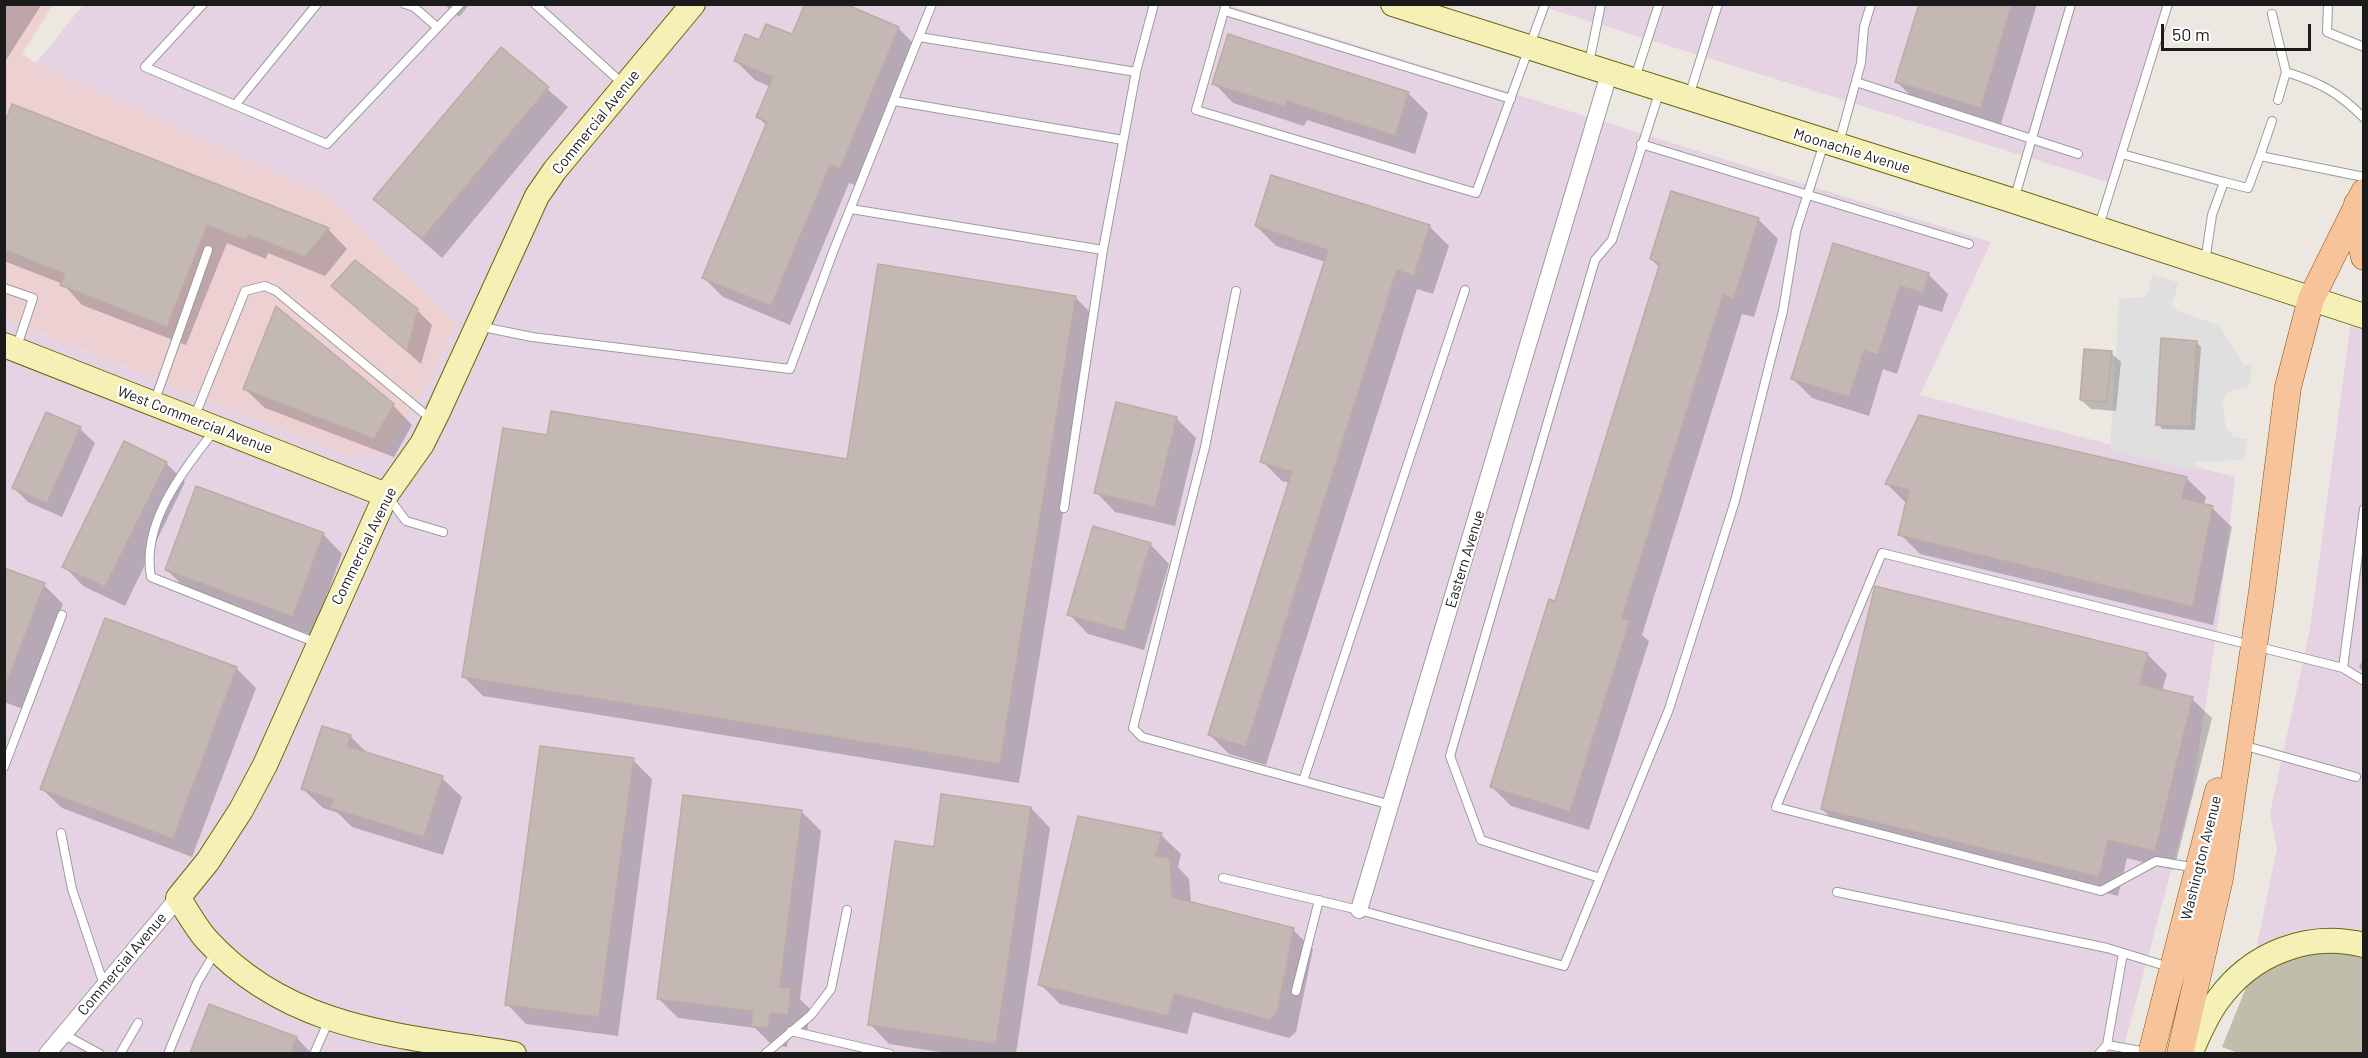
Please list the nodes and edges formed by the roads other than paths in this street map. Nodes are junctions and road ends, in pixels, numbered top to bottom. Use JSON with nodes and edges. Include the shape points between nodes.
{"nodes":[{"id":1,"x":203,"y":4,"type":"edge"},
{"id":2,"x":317,"y":4,"type":"edge"},
{"id":3,"x":405,"y":4,"type":"edge"},
{"id":4,"x":460,"y":4,"type":"edge"},
{"id":5,"x":535,"y":4,"type":"edge"},
{"id":6,"x":693,"y":4,"type":"edge"},
{"id":7,"x":932,"y":4,"type":"edge"},
{"id":8,"x":1154,"y":4,"type":"edge"},
{"id":9,"x":1393,"y":4,"type":"edge"},
{"id":10,"x":1545,"y":4,"type":"edge"},
{"id":11,"x":1601,"y":4,"type":"edge"},
{"id":12,"x":1659,"y":4,"type":"edge"},
{"id":13,"x":1718,"y":4,"type":"edge"},
{"id":14,"x":1871,"y":4,"type":"edge"},
{"id":15,"x":2071,"y":4,"type":"edge"},
{"id":16,"x":2168,"y":4,"type":"edge"},
{"id":17,"x":2328,"y":4,"type":"edge"},
{"id":18,"x":414,"y":6,"type":"edge"},
{"id":19,"x":1225,"y":8,"type":"edge"},
{"id":20,"x":2272,"y":14,"type":"dead end"},
{"id":21,"x":437,"y":27,"type":"junction"},
{"id":22,"x":919,"y":37,"type":"junction"},
{"id":23,"x":2364,"y":46,"type":"edge"},
{"id":24,"x":1530,"y":48,"type":"junction"},
{"id":25,"x":1598,"y":70,"type":"junction"},
{"id":26,"x":1136,"y":72,"type":"junction"},
{"id":27,"x":2286,"y":72,"type":"junction"},
{"id":28,"x":1634,"y":82,"type":"junction"},
{"id":29,"x":1856,"y":82,"type":"junction"},
{"id":30,"x":625,"y":86,"type":"junction"},
{"id":31,"x":1660,"y":90,"type":"junction"},
{"id":32,"x":1511,"y":99,"type":"junction"},
{"id":33,"x":1688,"y":99,"type":"junction"},
{"id":34,"x":2278,"y":100,"type":"dead end"},
{"id":35,"x":894,"y":101,"type":"junction"},
{"id":36,"x":235,"y":105,"type":"junction"},
{"id":37,"x":2364,"y":118,"type":"edge"},
{"id":38,"x":2272,"y":121,"type":"dead end"},
{"id":39,"x":2031,"y":139,"type":"junction"},
{"id":40,"x":1123,"y":140,"type":"junction"},
{"id":41,"x":1641,"y":144,"type":"junction"},
{"id":42,"x":1831,"y":144,"type":"junction"},
{"id":43,"x":2078,"y":154,"type":"dead end"},
{"id":44,"x":2122,"y":154,"type":"junction"},
{"id":45,"x":2260,"y":156,"type":"junction"},
{"id":46,"x":2364,"y":177,"type":"edge"},
{"id":47,"x":2224,"y":182,"type":"junction"},
{"id":48,"x":1809,"y":196,"type":"junction"},
{"id":49,"x":2360,"y":198,"type":"edge"},
{"id":50,"x":2014,"y":201,"type":"junction"},
{"id":51,"x":851,"y":209,"type":"junction"},
{"id":52,"x":2098,"y":230,"type":"junction"},
{"id":53,"x":1969,"y":244,"type":"dead end"},
{"id":54,"x":208,"y":250,"type":"dead end"},
{"id":55,"x":1103,"y":250,"type":"junction"},
{"id":56,"x":2364,"y":257,"type":"edge"},
{"id":57,"x":2205,"y":265,"type":"junction"},
{"id":58,"x":4,"y":288,"type":"edge"},
{"id":59,"x":1465,"y":290,"type":"dead end"},
{"id":60,"x":1236,"y":291,"type":"dead end"},
{"id":61,"x":2311,"y":299,"type":"junction"},
{"id":62,"x":2364,"y":316,"type":"edge"},
{"id":63,"x":478,"y":326,"type":"junction"},
{"id":64,"x":10,"y":347,"type":"edge"},
{"id":65,"x":154,"y":404,"type":"junction"},
{"id":66,"x":193,"y":419,"type":"junction"},
{"id":67,"x":434,"y":421,"type":"junction"},
{"id":68,"x":216,"y":428,"type":"junction"},
{"id":69,"x":386,"y":495,"type":"junction"},
{"id":70,"x":1064,"y":508,"type":"dead end"},
{"id":71,"x":2364,"y":509,"type":"edge"},
{"id":72,"x":443,"y":532,"type":"dead end"},
{"id":73,"x":62,"y":615,"type":"dead end"},
{"id":74,"x":318,"y":643,"type":"junction"},
{"id":75,"x":2252,"y":654,"type":"junction"},
{"id":76,"x":2343,"y":668,"type":"junction"},
{"id":77,"x":2364,"y":681,"type":"edge"},
{"id":78,"x":2239,"y":744,"type":"junction"},
{"id":79,"x":4,"y":767,"type":"edge"},
{"id":80,"x":2356,"y":777,"type":"dead end"},
{"id":81,"x":1303,"y":781,"type":"junction"},
{"id":82,"x":1391,"y":805,"type":"junction"},
{"id":83,"x":61,"y":833,"type":"dead end"},
{"id":84,"x":2198,"y":868,"type":"junction"},
{"id":85,"x":1223,"y":878,"type":"dead end"},
{"id":86,"x":1600,"y":878,"type":"junction"},
{"id":87,"x":1837,"y":892,"type":"dead end"},
{"id":88,"x":178,"y":898,"type":"junction"},
{"id":89,"x":1319,"y":900,"type":"junction"},
{"id":90,"x":847,"y":910,"type":"dead end"},
{"id":91,"x":1359,"y":910,"type":"junction"},
{"id":92,"x":2364,"y":945,"type":"edge"},
{"id":93,"x":217,"y":950,"type":"junction"},
{"id":94,"x":2123,"y":953,"type":"junction"},
{"id":95,"x":2172,"y":968,"type":"junction"},
{"id":96,"x":104,"y":986,"type":"junction"},
{"id":97,"x":1296,"y":992,"type":"dead end"},
{"id":98,"x":329,"y":1019,"type":"junction"},
{"id":99,"x":138,"y":1023,"type":"dead end"},
{"id":100,"x":791,"y":1031,"type":"junction"},
{"id":101,"x":63,"y":1034,"type":"junction"},
{"id":102,"x":2107,"y":1045,"type":"junction"},
{"id":103,"x":458,"y":1049,"type":"edge"},
{"id":104,"x":47,"y":1053,"type":"edge"},
{"id":105,"x":100,"y":1053,"type":"edge"},
{"id":106,"x":120,"y":1053,"type":"edge"},
{"id":107,"x":168,"y":1053,"type":"edge"},
{"id":108,"x":314,"y":1053,"type":"edge"},
{"id":109,"x":514,"y":1053,"type":"edge"},
{"id":110,"x":765,"y":1053,"type":"edge"},
{"id":111,"x":890,"y":1053,"type":"edge"},
{"id":112,"x":2100,"y":1053,"type":"edge"},
{"id":113,"x":2151,"y":1053,"type":"edge"},
{"id":114,"x":2180,"y":1053,"type":"edge"},
{"id":115,"x":2190,"y":1053,"type":"edge"}],
"edges":[{"from":1,"to":36,"type":"lane","via":[[145,67]]},
{"from":2,"to":36,"type":"lane"},
{"from":3,"to":18,"type":"lane"},
{"from":4,"to":21,"type":"lane"},
{"from":5,"to":30,"type":"lane"},
{"from":6,"to":30,"type":"street","name":"Commercial Avenue"},
{"from":7,"to":22,"type":"lane"},
{"from":8,"to":26,"type":"lane"},
{"from":9,"to":24,"type":"street","name":"Moonachie Avenue"},
{"from":10,"to":24,"type":"lane"},
{"from":11,"to":25,"type":"lane"},
{"from":12,"to":28,"type":"lane"},
{"from":13,"to":33,"type":"lane"},
{"from":14,"to":29,"type":"lane"},
{"from":15,"to":39,"type":"lane"},
{"from":16,"to":44,"type":"lane"},
{"from":17,"to":23,"type":"lane","via":[[2327,32]]},
{"from":18,"to":21,"type":"lane"},
{"from":19,"to":32,"type":"lane"},
{"from":19,"to":32,"type":"lane","via":[[1196,110],[1476,193]]},
{"from":20,"to":27,"type":"lane"},
{"from":21,"to":36,"type":"lane","via":[[327,144]]},
{"from":22,"to":26,"type":"lane"},
{"from":22,"to":35,"type":"lane"},
{"from":24,"to":25,"type":"street","name":"Moonachie Avenue"},
{"from":24,"to":32,"type":"lane"},
{"from":25,"to":28,"type":"street","name":"Moonachie Avenue"},
{"from":25,"to":82,"type":"street","name":"Eastern Avenue"},
{"from":26,"to":40,"type":"lane"},
{"from":27,"to":34,"type":"lane"},
{"from":27,"to":37,"type":"lane","via":[[2320,83]]},
{"from":28,"to":31,"type":"street","name":"Moonachie Avenue"},
{"from":29,"to":39,"type":"lane"},
{"from":29,"to":42,"type":"lane"},
{"from":30,"to":63,"type":"street","name":"Commercial Avenue","via":[[537,196]]},
{"from":31,"to":33,"type":"street","name":"Moonachie Avenue"},
{"from":31,"to":41,"type":"lane"},
{"from":33,"to":42,"type":"street","name":"Moonachie Avenue"},
{"from":35,"to":40,"type":"lane"},
{"from":35,"to":51,"type":"lane"},
{"from":38,"to":45,"type":"lane"},
{"from":39,"to":43,"type":"lane"},
{"from":39,"to":50,"type":"lane"},
{"from":40,"to":55,"type":"lane"},
{"from":41,"to":48,"type":"lane"},
{"from":41,"to":86,"type":"lane","via":[[1612,240],[1595,260],[1450,756],[1481,840]]},
{"from":42,"to":48,"type":"lane"},
{"from":42,"to":50,"type":"street","name":"Moonachie Avenue"},
{"from":44,"to":47,"type":"lane"},
{"from":44,"to":52,"type":"lane"},
{"from":45,"to":46,"type":"lane"},
{"from":45,"to":47,"type":"lane","via":[[2248,188]]},
{"from":47,"to":57,"type":"lane","via":[[2212,215]]},
{"from":48,"to":53,"type":"lane"},
{"from":48,"to":86,"type":"lane","via":[[1796,231],[1783,311],[1735,501],[1669,709]]},
{"from":49,"to":56,"type":"main road","via":[[2358,230]]},
{"from":49,"to":61,"type":"main road","name":"Washington Avenue"},
{"from":50,"to":52,"type":"street","name":"Moonachie Avenue"},
{"from":51,"to":55,"type":"lane"},
{"from":51,"to":63,"type":"lane","via":[[790,369],[543,338]]},
{"from":52,"to":57,"type":"street","name":"Moonachie Avenue"},
{"from":54,"to":65,"type":"lane"},
{"from":55,"to":70,"type":"lane"},
{"from":57,"to":61,"type":"street","name":"Moonachie Avenue"},
{"from":58,"to":64,"type":"lane","via":[[33,298]]},
{"from":59,"to":81,"type":"lane"},
{"from":60,"to":81,"type":"lane","via":[[1205,447],[1133,728],[1142,737]]},
{"from":61,"to":62,"type":"street","name":"Moonachie Avenue"},
{"from":61,"to":75,"type":"main road","name":"Washington Avenue","via":[[2288,387]]},
{"from":63,"to":67,"type":"street","name":"Commercial Avenue"},
{"from":64,"to":65,"type":"street","name":"West Commercial Avenue"},
{"from":65,"to":66,"type":"street","name":"West Commercial Avenue"},
{"from":66,"to":67,"type":"lane","via":[[245,291],[265,286]]},
{"from":66,"to":68,"type":"street","name":"West Commercial Avenue"},
{"from":67,"to":69,"type":"street","name":"Commercial Avenue"},
{"from":68,"to":69,"type":"street","name":"West Commercial Avenue"},
{"from":68,"to":74,"type":"lane","via":[[164,502],[152,544],[151,577]]},
{"from":69,"to":72,"type":"lane","via":[[406,521]]},
{"from":69,"to":74,"type":"street","name":"Commercial Avenue"},
{"from":71,"to":76,"type":"lane"},
{"from":73,"to":79,"type":"lane"},
{"from":74,"to":88,"type":"street","name":"Commercial Avenue","via":[[242,810]]},
{"from":75,"to":76,"type":"lane"},
{"from":75,"to":78,"type":"main road","name":"Washington Avenue"},
{"from":75,"to":84,"type":"main road","name":"Washington Avenue"},
{"from":75,"to":84,"type":"lane","via":[[1882,553],[1776,807],[2101,891],[2156,861]]},
{"from":76,"to":77,"type":"lane"},
{"from":78,"to":80,"type":"lane"},
{"from":78,"to":114,"type":"main road","name":"Washington Avenue","via":[[2220,878]]},
{"from":81,"to":82,"type":"lane"},
{"from":82,"to":91,"type":"street","name":"Eastern Avenue"},
{"from":83,"to":96,"type":"lane","via":[[72,889]]},
{"from":84,"to":95,"type":"main road","name":"Washington Avenue"},
{"from":85,"to":89,"type":"lane"},
{"from":86,"to":91,"type":"lane","via":[[1564,966]]},
{"from":87,"to":94,"type":"lane"},
{"from":88,"to":93,"type":"street"},
{"from":88,"to":96,"type":"street","name":"Commercial Avenue"},
{"from":89,"to":91,"type":"lane"},
{"from":89,"to":97,"type":"lane"},
{"from":90,"to":100,"type":"lane","via":[[831,990],[811,1015]]},
{"from":92,"to":115,"type":"street","via":[[2328,940],[2302,943],[2254,963],[2216,1002]]},
{"from":93,"to":98,"type":"street","via":[[254,981],[289,1003]]},
{"from":93,"to":107,"type":"lane","via":[[197,983]]},
{"from":94,"to":95,"type":"lane"},
{"from":94,"to":102,"type":"lane"},
{"from":95,"to":113,"type":"main road","name":"Washington Avenue"},
{"from":96,"to":101,"type":"street","name":"Commercial Avenue"},
{"from":98,"to":103,"type":"street"},
{"from":98,"to":108,"type":"lane"},
{"from":99,"to":106,"type":"lane"},
{"from":100,"to":110,"type":"lane"},
{"from":100,"to":111,"type":"lane"},
{"from":101,"to":104,"type":"street","name":"Commercial Avenue"},
{"from":101,"to":105,"type":"lane"},
{"from":102,"to":112,"type":"lane"},
{"from":102,"to":113,"type":"lane"},
{"from":103,"to":109,"type":"street"}]}
